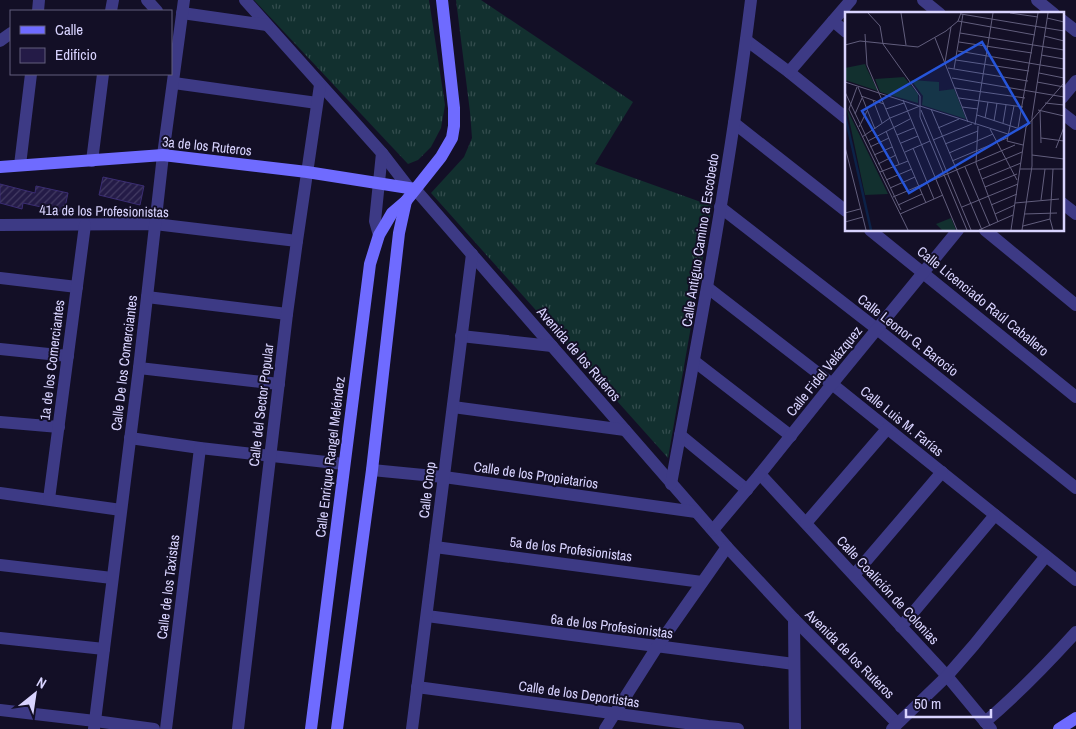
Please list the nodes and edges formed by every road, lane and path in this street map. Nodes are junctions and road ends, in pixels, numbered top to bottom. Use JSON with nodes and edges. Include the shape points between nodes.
{"nodes":[{"id":1,"x":147,"y":0,"type":"edge"},
{"id":2,"x":184,"y":0,"type":"edge"},
{"id":3,"x":245,"y":0,"type":"edge"},
{"id":4,"x":442,"y":0,"type":"edge"},
{"id":5,"x":751,"y":0,"type":"edge"},
{"id":6,"x":851,"y":0,"type":"edge"},
{"id":7,"x":923,"y":0,"type":"edge"},
{"id":8,"x":1037,"y":0,"type":"edge"},
{"id":9,"x":156,"y":10,"type":"edge"},
{"id":10,"x":938,"y":12,"type":"edge"},
{"id":11,"x":1052,"y":12,"type":"edge"},
{"id":12,"x":182,"y":13,"type":"junction"},
{"id":13,"x":833,"y":21,"type":"junction"},
{"id":14,"x":1064,"y":22,"type":"edge"},
{"id":15,"x":268,"y":25,"type":"junction"},
{"id":16,"x":175,"y":31,"type":"edge"},
{"id":17,"x":845,"y":31,"type":"edge"},
{"id":18,"x":1076,"y":31,"type":"edge"},
{"id":19,"x":746,"y":40,"type":"junction"},
{"id":20,"x":789,"y":72,"type":"junction"},
{"id":21,"x":31,"y":75,"type":"edge"},
{"id":22,"x":103,"y":75,"type":"edge"},
{"id":23,"x":1076,"y":81,"type":"edge"},
{"id":24,"x":174,"y":83,"type":"junction"},
{"id":25,"x":320,"y":84,"type":"junction"},
{"id":26,"x":1064,"y":96,"type":"edge"},
{"id":27,"x":317,"y":103,"type":"junction"},
{"id":28,"x":1064,"y":115,"type":"edge"},
{"id":29,"x":845,"y":117,"type":"edge"},
{"id":30,"x":734,"y":123,"type":"junction"},
{"id":31,"x":1076,"y":124,"type":"edge"},
{"id":32,"x":382,"y":153,"type":"junction"},
{"id":33,"x":163,"y":155,"type":"junction"},
{"id":34,"x":92,"y":160,"type":"junction"},
{"id":35,"x":20,"y":165,"type":"junction"},
{"id":36,"x":0,"y":167,"type":"edge"},
{"id":37,"x":307,"y":172,"type":"junction"},
{"id":38,"x":378,"y":183,"type":"junction"},
{"id":39,"x":410,"y":193,"type":"junction"},
{"id":40,"x":1064,"y":205,"type":"edge"},
{"id":41,"x":720,"y":207,"type":"junction"},
{"id":42,"x":845,"y":210,"type":"edge"},
{"id":43,"x":1076,"y":214,"type":"edge"},
{"id":44,"x":155,"y":224,"type":"junction"},
{"id":45,"x":0,"y":225,"type":"edge"},
{"id":46,"x":85,"y":225,"type":"junction"},
{"id":47,"x":871,"y":231,"type":"edge"},
{"id":48,"x":957,"y":231,"type":"edge"},
{"id":49,"x":986,"y":231,"type":"edge"},
{"id":50,"x":379,"y":235,"type":"junction"},
{"id":51,"x":296,"y":241,"type":"junction"},
{"id":52,"x":373,"y":253,"type":"junction"},
{"id":53,"x":472,"y":254,"type":"junction"},
{"id":54,"x":396,"y":258,"type":"junction"},
{"id":55,"x":923,"y":272,"type":"junction"},
{"id":56,"x":0,"y":278,"type":"edge"},
{"id":57,"x":77,"y":286,"type":"junction"},
{"id":58,"x":708,"y":288,"type":"junction"},
{"id":59,"x":147,"y":297,"type":"junction"},
{"id":60,"x":1076,"y":305,"type":"edge"},
{"id":61,"x":287,"y":314,"type":"junction"},
{"id":62,"x":877,"y":329,"type":"junction"},
{"id":63,"x":461,"y":336,"type":"junction"},
{"id":64,"x":552,"y":346,"type":"junction"},
{"id":65,"x":0,"y":349,"type":"edge"},
{"id":66,"x":68,"y":356,"type":"junction"},
{"id":67,"x":694,"y":361,"type":"junction"},
{"id":68,"x":139,"y":368,"type":"junction"},
{"id":69,"x":278,"y":384,"type":"junction"},
{"id":70,"x":832,"y":384,"type":"junction"},
{"id":71,"x":1076,"y":397,"type":"edge"},
{"id":72,"x":453,"y":407,"type":"junction"},
{"id":73,"x":0,"y":422,"type":"edge"},
{"id":74,"x":59,"y":427,"type":"junction"},
{"id":75,"x":887,"y":429,"type":"junction"},
{"id":76,"x":625,"y":430,"type":"junction"},
{"id":77,"x":680,"y":435,"type":"junction"},
{"id":78,"x":791,"y":436,"type":"junction"},
{"id":79,"x":130,"y":438,"type":"junction"},
{"id":80,"x":200,"y":448,"type":"junction"},
{"id":81,"x":270,"y":455,"type":"junction"},
{"id":82,"x":344,"y":464,"type":"junction"},
{"id":83,"x":372,"y":470,"type":"junction"},
{"id":84,"x":942,"y":472,"type":"junction"},
{"id":85,"x":760,"y":474,"type":"junction"},
{"id":86,"x":444,"y":477,"type":"junction"},
{"id":87,"x":671,"y":484,"type":"junction"},
{"id":88,"x":1076,"y":488,"type":"edge"},
{"id":89,"x":747,"y":490,"type":"junction"},
{"id":90,"x":0,"y":493,"type":"edge"},
{"id":91,"x":49,"y":499,"type":"junction"},
{"id":92,"x":121,"y":510,"type":"junction"},
{"id":93,"x":696,"y":512,"type":"junction"},
{"id":94,"x":995,"y":515,"type":"junction"},
{"id":95,"x":806,"y":523,"type":"junction"},
{"id":96,"x":713,"y":530,"type":"junction"},
{"id":97,"x":435,"y":547,"type":"junction"},
{"id":98,"x":727,"y":547,"type":"junction"},
{"id":99,"x":1046,"y":556,"type":"junction"},
{"id":100,"x":0,"y":565,"type":"edge"},
{"id":101,"x":854,"y":575,"type":"junction"},
{"id":102,"x":112,"y":578,"type":"junction"},
{"id":103,"x":1076,"y":580,"type":"edge"},
{"id":104,"x":702,"y":582,"type":"junction"},
{"id":105,"x":427,"y":616,"type":"junction"},
{"id":106,"x":794,"y":618,"type":"junction"},
{"id":107,"x":901,"y":627,"type":"junction"},
{"id":108,"x":1076,"y":632,"type":"edge"},
{"id":109,"x":0,"y":638,"type":"edge"},
{"id":110,"x":657,"y":647,"type":"junction"},
{"id":111,"x":104,"y":649,"type":"junction"},
{"id":112,"x":794,"y":664,"type":"junction"},
{"id":113,"x":947,"y":676,"type":"junction"},
{"id":114,"x":417,"y":687,"type":"junction"},
{"id":115,"x":0,"y":710,"type":"edge"},
{"id":116,"x":615,"y":714,"type":"junction"},
{"id":117,"x":1076,"y":718,"type":"edge"},
{"id":118,"x":94,"y":725,"type":"edge"},
{"id":119,"x":988,"y":725,"type":"edge"},
{"id":120,"x":894,"y":726,"type":"edge"},
{"id":121,"x":154,"y":729,"type":"edge"},
{"id":122,"x":166,"y":729,"type":"edge"},
{"id":123,"x":238,"y":729,"type":"edge"},
{"id":124,"x":311,"y":729,"type":"edge"},
{"id":125,"x":337,"y":729,"type":"edge"},
{"id":126,"x":412,"y":729,"type":"edge"},
{"id":127,"x":605,"y":729,"type":"edge"},
{"id":128,"x":738,"y":729,"type":"edge"},
{"id":129,"x":795,"y":729,"type":"edge"},
{"id":130,"x":1059,"y":729,"type":"edge"}],
"edges":[{"from":1,"to":9,"type":"street"},
{"from":2,"to":12,"type":"street","name":"Calle De los Comerciantes"},
{"from":3,"to":15,"type":"street","name":"Avenida de los Ruteros"},
{"from":4,"to":39,"type":"street","name":"Calle Enrique Rangel Meléndez","via":[[454,108],[453,130],[441,157]]},
{"from":5,"to":19,"type":"street","name":"Calle Antiguo Camino a Escobedo"},
{"from":6,"to":13,"type":"street"},
{"from":7,"to":10,"type":"street"},
{"from":8,"to":11,"type":"street"},
{"from":12,"to":15,"type":"street"},
{"from":12,"to":16,"type":"street","name":"Calle De los Comerciantes"},
{"from":13,"to":17,"type":"street"},
{"from":13,"to":20,"type":"street"},
{"from":14,"to":18,"type":"street"},
{"from":15,"to":25,"type":"street","name":"Avenida de los Ruteros"},
{"from":16,"to":24,"type":"street","name":"Calle De los Comerciantes"},
{"from":19,"to":20,"type":"street"},
{"from":19,"to":30,"type":"street","name":"Calle Antiguo Camino a Escobedo"},
{"from":20,"to":29,"type":"street"},
{"from":21,"to":35,"type":"street"},
{"from":22,"to":34,"type":"street"},
{"from":23,"to":26,"type":"street"},
{"from":24,"to":27,"type":"street"},
{"from":24,"to":33,"type":"street","name":"Calle De los Comerciantes"},
{"from":25,"to":27,"type":"street","name":"Calle del Sector Popular"},
{"from":25,"to":32,"type":"street","name":"Avenida de los Ruteros"},
{"from":27,"to":37,"type":"street","name":"Calle del Sector Popular"},
{"from":28,"to":31,"type":"street"},
{"from":30,"to":41,"type":"street","name":"Calle Antiguo Camino a Escobedo"},
{"from":30,"to":42,"type":"street"},
{"from":32,"to":38,"type":"street"},
{"from":32,"to":39,"type":"street","name":"Avenida de los Ruteros"},
{"from":33,"to":34,"type":"street","name":"3a de los Ruteros"},
{"from":33,"to":37,"type":"street","name":"3a de los Ruteros"},
{"from":33,"to":44,"type":"street","name":"Calle De los Comerciantes"},
{"from":34,"to":35,"type":"street","name":"3a de los Ruteros"},
{"from":35,"to":36,"type":"street","name":"3a de los Ruteros"},
{"from":37,"to":38,"type":"street","name":"3a de los Ruteros"},
{"from":37,"to":51,"type":"street","name":"Calle del Sector Popular"},
{"from":38,"to":39,"type":"street","name":"3a de los Ruteros"},
{"from":38,"to":50,"type":"street","via":[[375,221]]},
{"from":39,"to":50,"type":"street","name":"Calle Enrique Rangel Meléndez","via":[[392,213]]},
{"from":39,"to":53,"type":"street","name":"Avenida de los Ruteros"},
{"from":39,"to":54,"type":"street","name":"Calle Enrique Rangel Meléndez"},
{"from":40,"to":43,"type":"street"},
{"from":41,"to":58,"type":"street","name":"Calle Antiguo Camino a Escobedo"},
{"from":41,"to":62,"type":"street","name":"Calle Leonor G. Barocio"},
{"from":44,"to":46,"type":"street","name":"41a de los Profesionistas"},
{"from":44,"to":51,"type":"street","name":"41a de los Profesionistas"},
{"from":44,"to":59,"type":"street","name":"Calle De los Comerciantes"},
{"from":45,"to":46,"type":"street","name":"41a de los Profesionistas"},
{"from":46,"to":57,"type":"street","name":"1a de los Comerciantes"},
{"from":47,"to":55,"type":"street","name":"Calle Licenciado Raúl Caballero"},
{"from":48,"to":55,"type":"street","name":"Calle Fidel Velázquez"},
{"from":49,"to":60,"type":"street"},
{"from":50,"to":52,"type":"street","name":"Calle Enrique Rangel Meléndez"},
{"from":51,"to":61,"type":"street","name":"Calle del Sector Popular"},
{"from":52,"to":54,"type":"street","via":[[385,251]]},
{"from":52,"to":82,"type":"street","name":"Calle Enrique Rangel Meléndez"},
{"from":53,"to":63,"type":"street","name":"Calle Cnop"},
{"from":53,"to":64,"type":"street","name":"Avenida de los Ruteros"},
{"from":54,"to":83,"type":"street","name":"Calle Enrique Rangel Meléndez"},
{"from":55,"to":62,"type":"street","name":"Calle Fidel Velázquez"},
{"from":55,"to":71,"type":"street","name":"Calle Licenciado Raúl Caballero"},
{"from":56,"to":57,"type":"street"},
{"from":57,"to":66,"type":"street","name":"1a de los Comerciantes"},
{"from":58,"to":67,"type":"street","name":"Calle Antiguo Camino a Escobedo"},
{"from":58,"to":70,"type":"street","name":"Calle Luis M. Farías"},
{"from":59,"to":61,"type":"street"},
{"from":59,"to":68,"type":"street","name":"Calle De los Comerciantes"},
{"from":61,"to":69,"type":"street","name":"Calle del Sector Popular"},
{"from":62,"to":70,"type":"street","name":"Calle Fidel Velázquez"},
{"from":62,"to":88,"type":"street","name":"Calle Leonor G. Barocio"},
{"from":63,"to":64,"type":"street"},
{"from":63,"to":72,"type":"street","name":"Calle Cnop"},
{"from":64,"to":76,"type":"street","name":"Avenida de los Ruteros"},
{"from":65,"to":66,"type":"street"},
{"from":66,"to":74,"type":"street","name":"1a de los Comerciantes"},
{"from":67,"to":77,"type":"street","name":"Calle Antiguo Camino a Escobedo"},
{"from":67,"to":78,"type":"street"},
{"from":68,"to":69,"type":"street"},
{"from":68,"to":79,"type":"street","name":"Calle De los Comerciantes"},
{"from":69,"to":81,"type":"street","name":"Calle del Sector Popular"},
{"from":70,"to":75,"type":"street","name":"Calle Luis M. Farías"},
{"from":70,"to":78,"type":"street","name":"Calle Fidel Velázquez"},
{"from":72,"to":76,"type":"street"},
{"from":72,"to":86,"type":"street","name":"Calle Cnop"},
{"from":73,"to":74,"type":"street"},
{"from":74,"to":91,"type":"street","name":"1a de los Comerciantes"},
{"from":75,"to":84,"type":"street","name":"Calle Luis M. Farías"},
{"from":75,"to":95,"type":"street"},
{"from":76,"to":87,"type":"street","name":"Avenida de los Ruteros"},
{"from":77,"to":87,"type":"street","name":"Calle Antiguo Camino a Escobedo"},
{"from":77,"to":89,"type":"street"},
{"from":78,"to":85,"type":"street","name":"Calle Fidel Velázquez"},
{"from":79,"to":80,"type":"street"},
{"from":79,"to":92,"type":"street","name":"Calle De los Comerciantes"},
{"from":80,"to":81,"type":"street"},
{"from":80,"to":122,"type":"street","name":"Calle de los Taxistas"},
{"from":81,"to":82,"type":"street"},
{"from":81,"to":123,"type":"street","name":"Calle del Sector Popular"},
{"from":82,"to":124,"type":"street","name":"Calle Enrique Rangel Meléndez"},
{"from":83,"to":86,"type":"street","name":"Calle de los Propietarios"},
{"from":83,"to":125,"type":"street","name":"Calle Enrique Rangel Meléndez"},
{"from":84,"to":94,"type":"street","name":"Calle Luis M. Farías"},
{"from":84,"to":101,"type":"street"},
{"from":85,"to":89,"type":"street","name":"Calle Fidel Velázquez"},
{"from":85,"to":95,"type":"street","name":"Calle Coalición de Colonias"},
{"from":86,"to":93,"type":"street","name":"Calle de los Propietarios"},
{"from":86,"to":97,"type":"street","name":"Calle Cnop"},
{"from":87,"to":93,"type":"street","name":"Avenida de los Ruteros"},
{"from":89,"to":96,"type":"street","name":"Calle Fidel Velázquez"},
{"from":90,"to":91,"type":"street"},
{"from":91,"to":92,"type":"street"},
{"from":92,"to":102,"type":"street","name":"Calle De los Comerciantes"},
{"from":93,"to":96,"type":"street","name":"Avenida de los Ruteros"},
{"from":94,"to":99,"type":"street","name":"Calle Luis M. Farías"},
{"from":94,"to":107,"type":"street"},
{"from":95,"to":101,"type":"street","name":"Calle Coalición de Colonias"},
{"from":96,"to":98,"type":"street","name":"Avenida de los Ruteros"},
{"from":97,"to":104,"type":"street","name":"5a de los Profesionistas"},
{"from":97,"to":105,"type":"street","name":"Calle Cnop"},
{"from":98,"to":104,"type":"street"},
{"from":98,"to":106,"type":"street","name":"Avenida de los Ruteros"},
{"from":99,"to":103,"type":"street","name":"Calle Luis M. Farías"},
{"from":99,"to":113,"type":"street"},
{"from":100,"to":102,"type":"street"},
{"from":101,"to":107,"type":"street","name":"Calle Coalición de Colonias"},
{"from":102,"to":111,"type":"street","name":"Calle De los Comerciantes"},
{"from":104,"to":110,"type":"street"},
{"from":105,"to":110,"type":"street","name":"6a de los Profesionistas"},
{"from":105,"to":114,"type":"street","name":"Calle Cnop"},
{"from":106,"to":112,"type":"street"},
{"from":106,"to":120,"type":"street","name":"Avenida de los Ruteros"},
{"from":107,"to":113,"type":"street","name":"Calle Coalición de Colonias"},
{"from":108,"to":119,"type":"street"},
{"from":109,"to":111,"type":"street"},
{"from":110,"to":112,"type":"street","name":"6a de los Profesionistas"},
{"from":110,"to":116,"type":"street"},
{"from":111,"to":118,"type":"street","name":"Calle De los Comerciantes"},
{"from":112,"to":129,"type":"street"},
{"from":113,"to":119,"type":"street","name":"Calle Coalición de Colonias"},
{"from":113,"to":120,"type":"street"},
{"from":114,"to":116,"type":"street","name":"Calle de los Deportistas"},
{"from":114,"to":126,"type":"street","name":"Calle Cnop"},
{"from":115,"to":118,"type":"street"},
{"from":116,"to":127,"type":"street"},
{"from":116,"to":128,"type":"street","name":"Calle de los Deportistas"},
{"from":117,"to":130,"type":"street"},
{"from":118,"to":121,"type":"street"}]}
